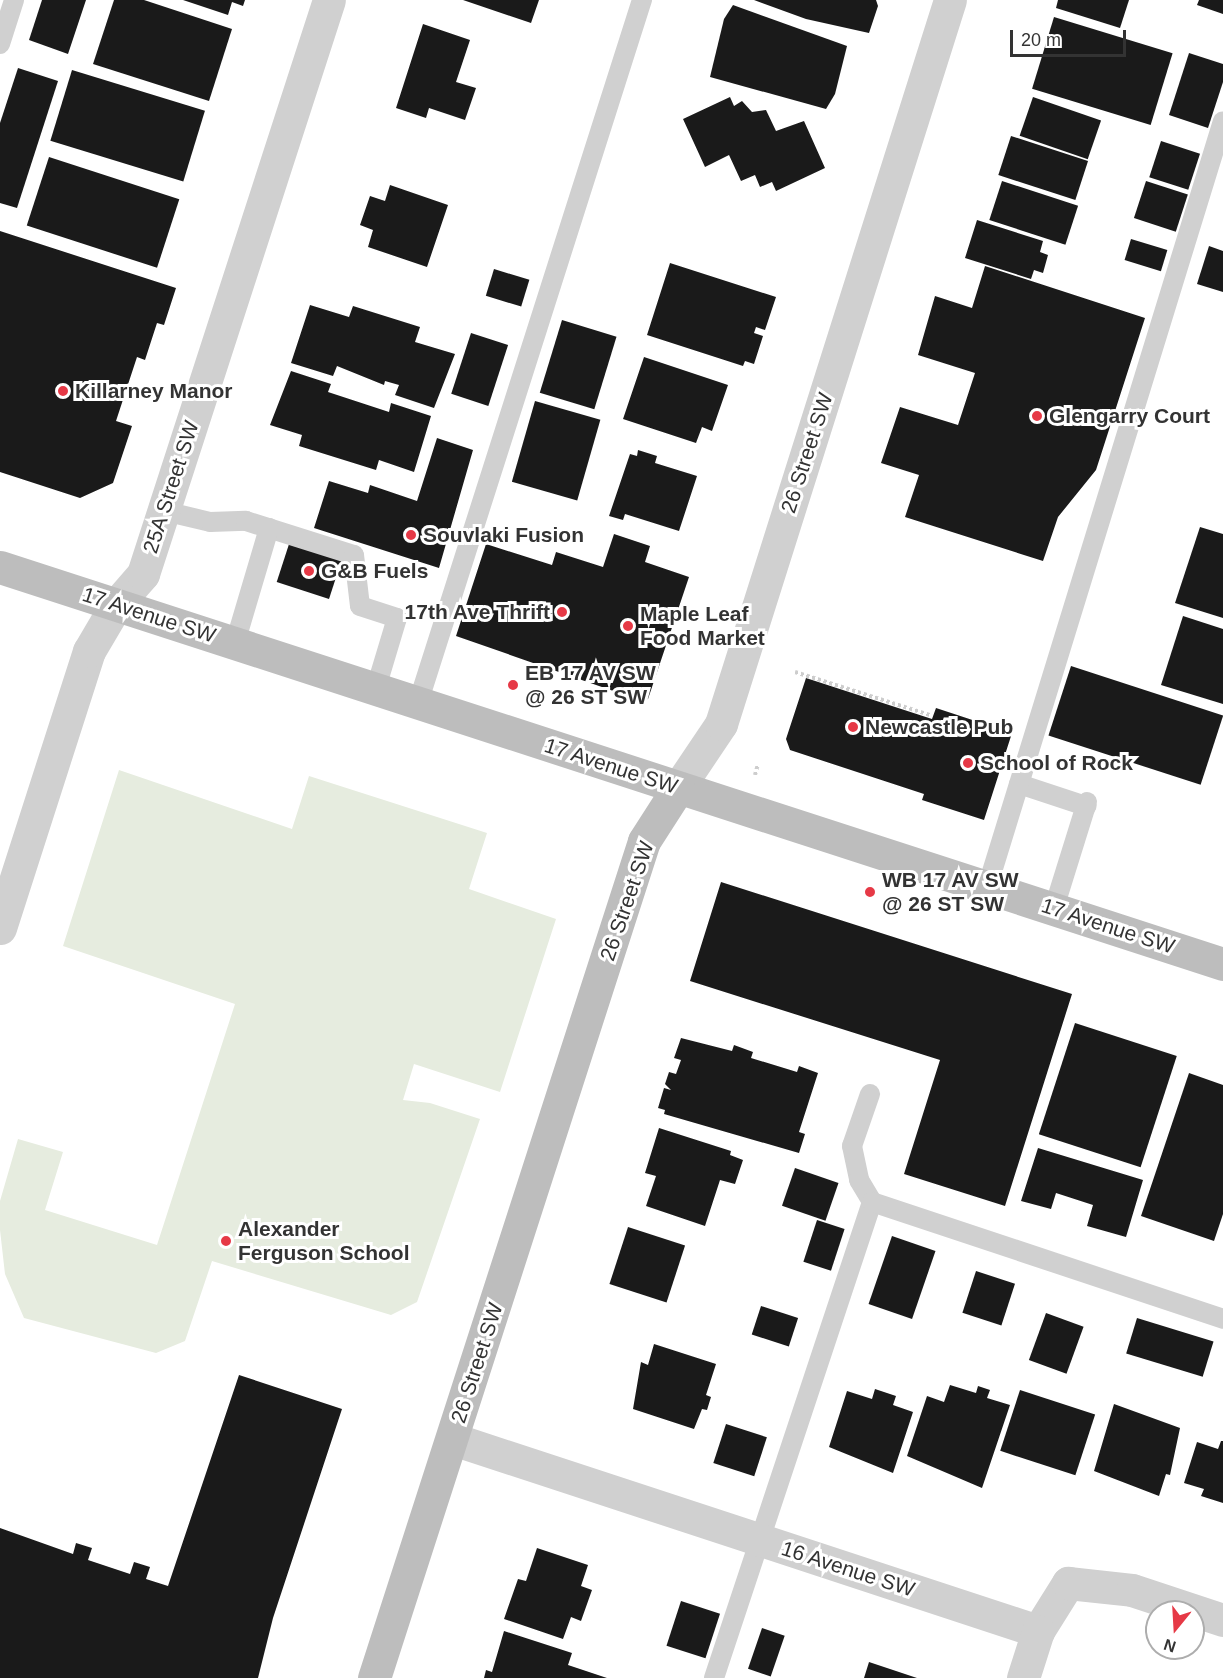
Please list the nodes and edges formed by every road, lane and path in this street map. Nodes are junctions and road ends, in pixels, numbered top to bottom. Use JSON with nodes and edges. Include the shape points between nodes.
{"nodes":[{"id":1,"x":14,"y":0,"type":"edge"},
{"id":2,"x":329,"y":0,"type":"edge"},
{"id":3,"x":642,"y":0,"type":"edge"},
{"id":4,"x":950,"y":0,"type":"edge"},
{"id":5,"x":0,"y":44,"type":"edge"},
{"id":6,"x":1223,"y":121,"type":"edge"},
{"id":7,"x":164,"y":511,"type":"junction"},
{"id":8,"x":270,"y":528,"type":"junction"},
{"id":9,"x":0,"y":567,"type":"edge"},
{"id":10,"x":116,"y":605,"type":"junction"},
{"id":11,"x":236,"y":644,"type":"junction"},
{"id":12,"x":795,"y":672,"type":"dead end"},
{"id":13,"x":376,"y":688,"type":"junction"},
{"id":14,"x":418,"y":703,"type":"junction"},
{"id":15,"x":930,"y":716,"type":"dead end"},
{"id":16,"x":1019,"y":784,"type":"junction"},
{"id":17,"x":678,"y":789,"type":"junction"},
{"id":18,"x":987,"y":888,"type":"junction"},
{"id":19,"x":1054,"y":908,"type":"junction"},
{"id":20,"x":3,"y":910,"type":"edge"},
{"id":21,"x":1223,"y":963,"type":"edge"},
{"id":22,"x":870,"y":1094,"type":"dead end"},
{"id":23,"x":872,"y":1202,"type":"junction"},
{"id":24,"x":1223,"y":1319,"type":"edge"},
{"id":25,"x":453,"y":1439,"type":"junction"},
{"id":26,"x":758,"y":1540,"type":"junction"},
{"id":27,"x":1223,"y":1620,"type":"edge"},
{"id":28,"x":1038,"y":1631,"type":"junction"},
{"id":29,"x":374,"y":1678,"type":"edge"},
{"id":30,"x":714,"y":1678,"type":"edge"},
{"id":31,"x":1023,"y":1678,"type":"edge"}],
"edges":[{"from":1,"to":5,"type":"lane"},
{"from":2,"to":7,"type":"street","name":"25A Street SW"},
{"from":3,"to":14,"type":"lane"},
{"from":4,"to":17,"type":"street","name":"26 Street SW","via":[[721,724]]},
{"from":6,"to":16,"type":"lane"},
{"from":7,"to":8,"type":"lane","via":[[210,522],[246,520]]},
{"from":7,"to":10,"type":"street","name":"25A Street SW","via":[[143,574]]},
{"from":8,"to":11,"type":"lane"},
{"from":8,"to":13,"type":"lane","via":[[354,555],[360,606],[397,618]]},
{"from":9,"to":10,"type":"main road","name":"17 Avenue SW"},
{"from":10,"to":11,"type":"main road","name":"17 Avenue SW"},
{"from":10,"to":20,"type":"street","name":"25A Street SW","via":[[89,651]]},
{"from":11,"to":13,"type":"main road","name":"17 Avenue SW"},
{"from":12,"to":15,"type":"path"},
{"from":13,"to":14,"type":"main road","name":"17 Avenue SW"},
{"from":14,"to":17,"type":"main road","name":"17 Avenue SW"},
{"from":16,"to":18,"type":"lane"},
{"from":16,"to":19,"type":"lane","via":[[1086,804]]},
{"from":17,"to":18,"type":"main road","name":"17 Avenue SW"},
{"from":17,"to":25,"type":"main road","name":"26 Street SW","via":[[644,841]]},
{"from":18,"to":19,"type":"main road","name":"17 Avenue SW"},
{"from":19,"to":21,"type":"main road","name":"17 Avenue SW"},
{"from":22,"to":23,"type":"lane","via":[[852,1146],[859,1180]]},
{"from":23,"to":24,"type":"lane"},
{"from":23,"to":26,"type":"lane"},
{"from":25,"to":26,"type":"street","name":"16 Avenue SW"},
{"from":25,"to":29,"type":"main road","name":"26 Street SW"},
{"from":26,"to":28,"type":"street","name":"16 Avenue SW"},
{"from":26,"to":30,"type":"lane"},
{"from":27,"to":28,"type":"street","via":[[1132,1590],[1068,1583]]},
{"from":28,"to":31,"type":"street"}]}
